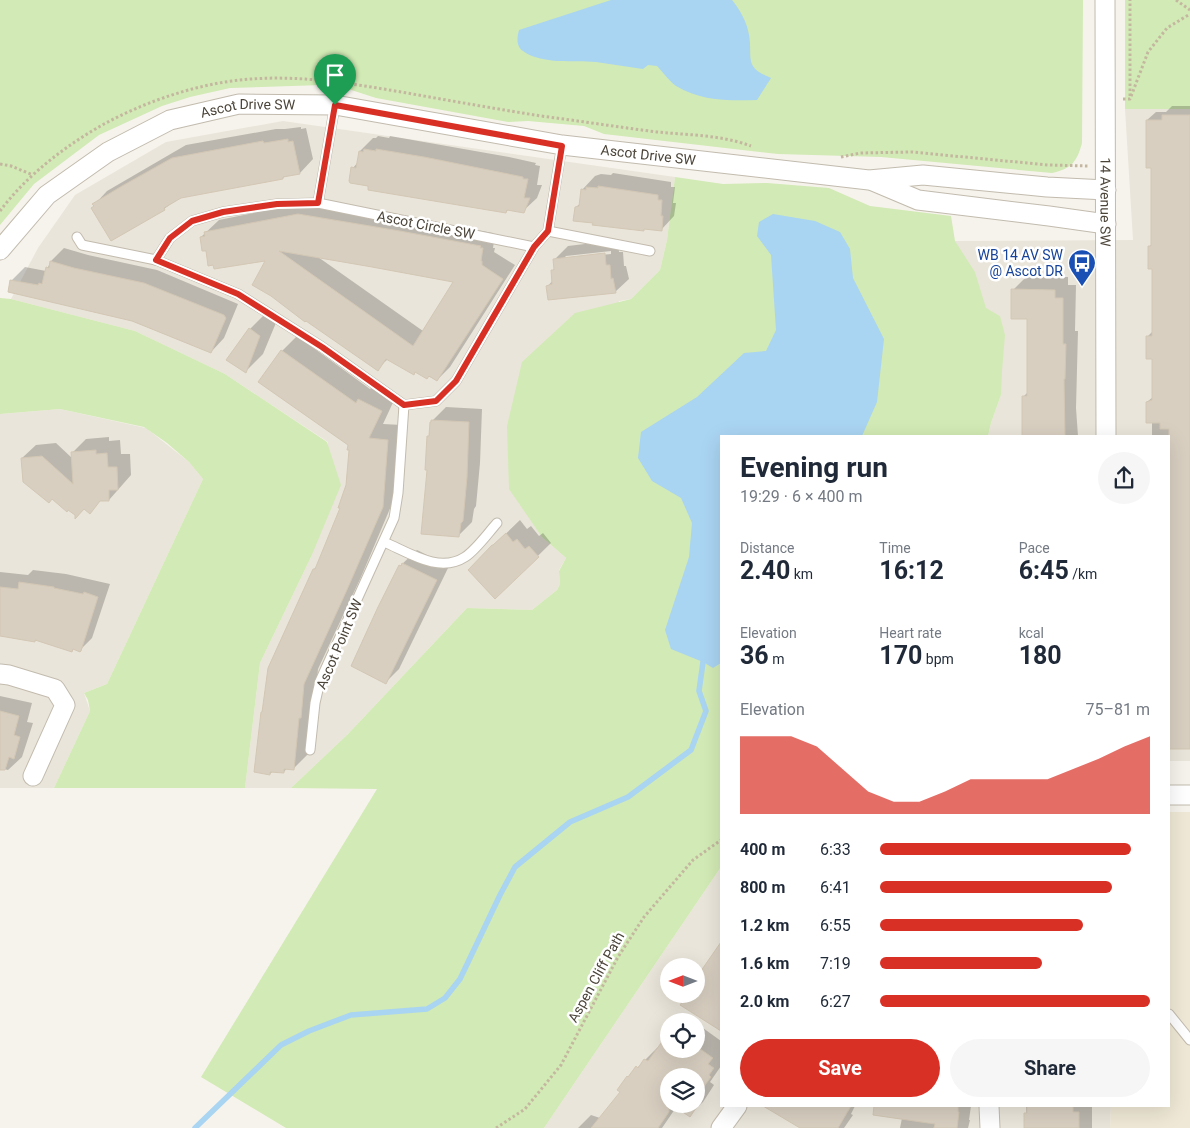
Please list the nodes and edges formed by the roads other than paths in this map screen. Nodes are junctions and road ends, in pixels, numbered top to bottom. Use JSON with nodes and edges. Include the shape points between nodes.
{"nodes":[{"id":1,"x":1105,"y":0,"type":"edge"},
{"id":2,"x":335,"y":105,"type":"junction"},
{"id":3,"x":562,"y":146,"type":"junction"},
{"id":4,"x":870,"y":180,"type":"junction"},
{"id":5,"x":1106,"y":190,"type":"junction"},
{"id":6,"x":318,"y":203,"type":"junction"},
{"id":7,"x":1106,"y":224,"type":"junction"},
{"id":8,"x":548,"y":231,"type":"junction"},
{"id":9,"x":77,"y":237,"type":"dead end"},
{"id":10,"x":534,"y":247,"type":"junction"},
{"id":11,"x":0,"y":250,"type":"edge"},
{"id":12,"x":650,"y":251,"type":"dead end"},
{"id":13,"x":156,"y":260,"type":"junction"},
{"id":14,"x":404,"y":405,"type":"junction"},
{"id":15,"x":1106,"y":435,"type":"edge"},
{"id":16,"x":497,"y":524,"type":"dead end"},
{"id":17,"x":384,"y":542,"type":"junction"},
{"id":18,"x":0,"y":674,"type":"edge"},
{"id":19,"x":310,"y":750,"type":"dead end"},
{"id":20,"x":33,"y":776,"type":"dead end"},
{"id":21,"x":1170,"y":795,"type":"edge"},
{"id":22,"x":1190,"y":795,"type":"edge"},
{"id":23,"x":1170,"y":1015,"type":"edge"},
{"id":24,"x":1190,"y":1040,"type":"edge"},
{"id":25,"x":736,"y":1107,"type":"edge"},
{"id":26,"x":989,"y":1107,"type":"edge"},
{"id":27,"x":721,"y":1128,"type":"edge"},
{"id":28,"x":990,"y":1128,"type":"edge"}],
"edges":[{"from":1,"to":5,"type":"street","name":"14 Avenue SW"},
{"from":2,"to":3,"type":"street","name":"Ascot Drive SW"},
{"from":2,"to":6,"type":"lane"},
{"from":2,"to":11,"type":"street","name":"Ascot Drive SW","via":[[239,104],[170,120],[108,152],[47,195]]},
{"from":3,"to":4,"type":"street","name":"Ascot Drive SW"},
{"from":3,"to":8,"type":"lane"},
{"from":4,"to":5,"type":"street","name":"Ascot Drive SW","via":[[923,175]]},
{"from":4,"to":7,"type":"street","name":"Ascot Drive SW","via":[[918,200]]},
{"from":5,"to":7,"type":"street","name":"14 Avenue SW"},
{"from":6,"to":10,"type":"lane","name":"Ascot Circle SW"},
{"from":6,"to":13,"type":"lane","name":"Ascot Circle SW","via":[[277,204],[223,212],[192,221],[170,238]]},
{"from":7,"to":15,"type":"street","name":"14 Avenue SW"},
{"from":8,"to":10,"type":"lane"},
{"from":8,"to":12,"type":"lane"},
{"from":9,"to":13,"type":"lane","via":[[82,245]]},
{"from":10,"to":14,"type":"lane","via":[[456,381],[436,401]]},
{"from":13,"to":14,"type":"lane","via":[[238,294],[322,347]]},
{"from":14,"to":17,"type":"lane","name":"Ascot Point SW","via":[[398,494],[394,518]]},
{"from":16,"to":17,"type":"lane","via":[[465,557],[449,564],[432,563]]},
{"from":17,"to":19,"type":"lane","name":"Ascot Point SW","via":[[320,680]]},
{"from":18,"to":20,"type":"street","via":[[55,689],[65,705]]},
{"from":21,"to":22,"type":"street"},
{"from":23,"to":24,"type":"lane"},
{"from":25,"to":27,"type":"street"},
{"from":26,"to":28,"type":"street"}]}
